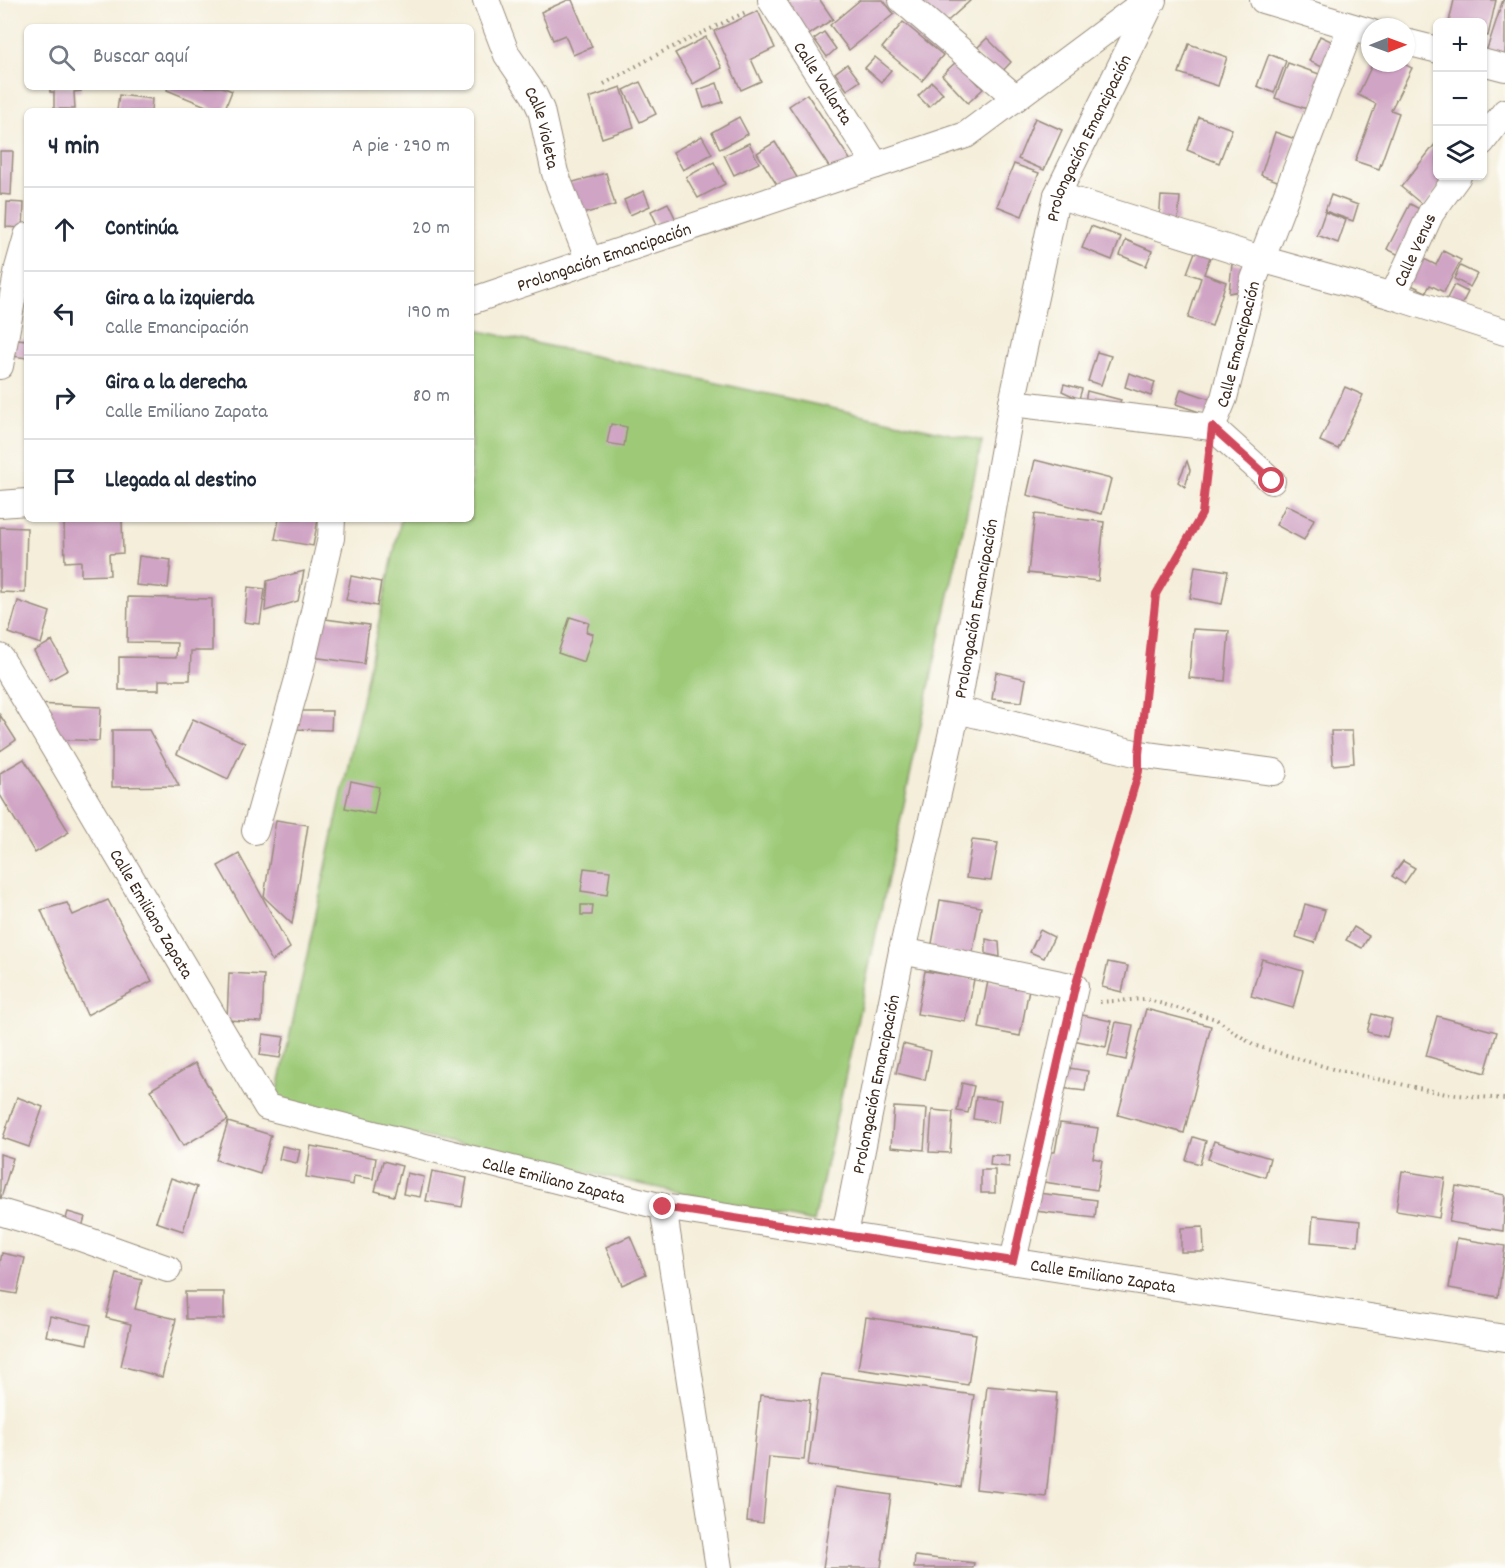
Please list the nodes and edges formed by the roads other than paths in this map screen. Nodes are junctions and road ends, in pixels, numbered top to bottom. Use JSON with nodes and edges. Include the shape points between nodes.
{"nodes":[{"id":1,"x":486,"y":0,"type":"edge"},
{"id":2,"x":902,"y":0,"type":"edge"},
{"id":3,"x":1147,"y":0,"type":"edge"},
{"id":4,"x":1153,"y":0,"type":"edge"},
{"id":5,"x":1263,"y":0,"type":"edge"},
{"id":6,"x":761,"y":5,"type":"edge"},
{"id":7,"x":1360,"y":30,"type":"edge"},
{"id":8,"x":1415,"y":44,"type":"edge"},
{"id":9,"x":1433,"y":49,"type":"edge"},
{"id":10,"x":1487,"y":63,"type":"edge"},
{"id":11,"x":1505,"y":68,"type":"edge"},
{"id":12,"x":1016,"y":98,"type":"junction"},
{"id":13,"x":1505,"y":111,"type":"edge"},
{"id":14,"x":1487,"y":135,"type":"edge"},
{"id":15,"x":876,"y":165,"type":"junction"},
{"id":16,"x":1455,"y":180,"type":"edge"},
{"id":17,"x":1057,"y":195,"type":"junction"},
{"id":18,"x":24,"y":247,"type":"edge"},
{"id":19,"x":1261,"y":259,"type":"junction"},
{"id":20,"x":589,"y":261,"type":"junction"},
{"id":21,"x":1392,"y":296,"type":"junction"},
{"id":22,"x":474,"y":300,"type":"edge"},
{"id":23,"x":1505,"y":332,"type":"edge"},
{"id":24,"x":0,"y":366,"type":"edge"},
{"id":25,"x":1012,"y":403,"type":"junction"},
{"id":26,"x":1212,"y":427,"type":"junction"},
{"id":27,"x":1272,"y":481,"type":"dead end"},
{"id":28,"x":24,"y":502,"type":"edge"},
{"id":29,"x":0,"y":504,"type":"edge"},
{"id":30,"x":332,"y":522,"type":"edge"},
{"id":31,"x":0,"y":657,"type":"edge"},
{"id":32,"x":957,"y":711,"type":"junction"},
{"id":33,"x":1274,"y":772,"type":"dead end"},
{"id":34,"x":255,"y":831,"type":"dead end"},
{"id":35,"x":902,"y":951,"type":"junction"},
{"id":36,"x":663,"y":1207,"type":"junction"},
{"id":37,"x":0,"y":1212,"type":"edge"},
{"id":38,"x":845,"y":1234,"type":"junction"},
{"id":39,"x":1013,"y":1261,"type":"junction"},
{"id":40,"x":168,"y":1269,"type":"dead end"},
{"id":41,"x":1505,"y":1338,"type":"edge"},
{"id":42,"x":718,"y":1568,"type":"edge"}],
"edges":[{"from":1,"to":20,"type":"street","name":"Calle Violeta","via":[[507,55],[542,110],[555,173]]},
{"from":2,"to":12,"type":"street"},
{"from":3,"to":12,"type":"street","name":"Prolongación Emancipación"},
{"from":4,"to":17,"type":"street","name":"Prolongación Emancipación"},
{"from":5,"to":7,"type":"street"},
{"from":6,"to":15,"type":"street","name":"Calle Vallarta"},
{"from":7,"to":19,"type":"street","name":"Calle Emancipación"},
{"from":8,"to":9,"type":"street"},
{"from":10,"to":11,"type":"street"},
{"from":12,"to":15,"type":"street","name":"Prolongación Emancipación","via":[[966,135]]},
{"from":13,"to":14,"type":"street"},
{"from":15,"to":20,"type":"street","name":"Prolongación Emancipación"},
{"from":16,"to":21,"type":"street","name":"Calle Venus","via":[[1431,213]]},
{"from":17,"to":19,"type":"street","name":"Calle Emancipación"},
{"from":17,"to":25,"type":"street","name":"Prolongación Emancipación"},
{"from":18,"to":24,"type":"street"},
{"from":19,"to":21,"type":"street","name":"Calle Emancipación"},
{"from":19,"to":26,"type":"street","name":"Calle Emancipación","via":[[1224,398]]},
{"from":20,"to":22,"type":"street","name":"Prolongación Emancipación"},
{"from":21,"to":23,"type":"street","name":"Calle Emancipación"},
{"from":25,"to":26,"type":"street"},
{"from":25,"to":32,"type":"street","name":"Prolongación Emancipación"},
{"from":26,"to":27,"type":"street"},
{"from":28,"to":29,"type":"street"},
{"from":30,"to":34,"type":"street","via":[[332,538],[300,672]]},
{"from":31,"to":36,"type":"street","name":"Calle Emiliano Zapata","via":[[267,1107]]},
{"from":32,"to":33,"type":"street","via":[[1139,754]]},
{"from":32,"to":35,"type":"street","name":"Prolongación Emancipación"},
{"from":35,"to":38,"type":"street","name":"Prolongación Emancipación"},
{"from":35,"to":39,"type":"street","via":[[1075,987]]},
{"from":36,"to":38,"type":"street","name":"Calle Emiliano Zapata"},
{"from":36,"to":42,"type":"street"},
{"from":37,"to":40,"type":"street"},
{"from":38,"to":39,"type":"street","name":"Calle Emiliano Zapata"},
{"from":39,"to":41,"type":"street","name":"Calle Emiliano Zapata"}]}
